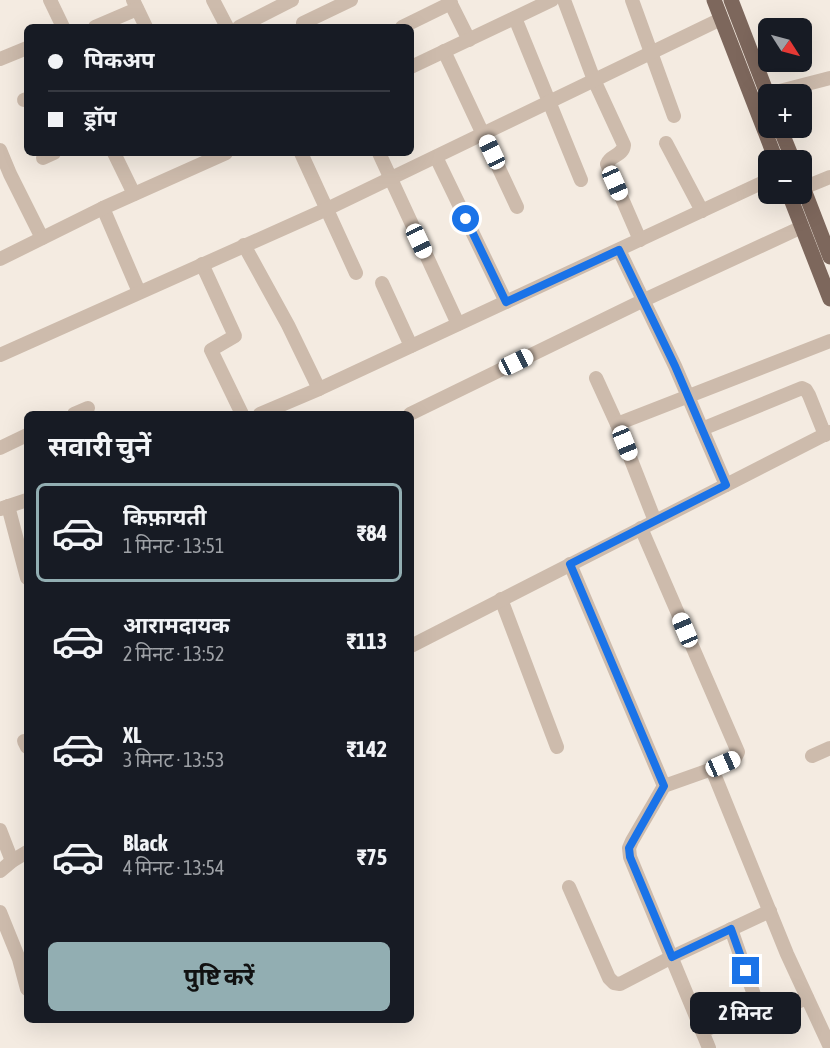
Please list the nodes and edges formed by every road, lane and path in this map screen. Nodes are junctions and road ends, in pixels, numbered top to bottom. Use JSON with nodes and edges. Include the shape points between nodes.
{"nodes":[{"id":1,"x":50,"y":0,"type":"edge"},
{"id":2,"x":213,"y":0,"type":"edge"},
{"id":3,"x":292,"y":0,"type":"edge"},
{"id":4,"x":351,"y":0,"type":"edge"},
{"id":5,"x":552,"y":0,"type":"edge"},
{"id":6,"x":564,"y":0,"type":"edge"},
{"id":7,"x":632,"y":0,"type":"edge"},
{"id":8,"x":714,"y":0,"type":"edge"},
{"id":9,"x":731,"y":0,"type":"edge"},
{"id":10,"x":450,"y":2,"type":"edge"},
{"id":11,"x":135,"y":5,"type":"edge"},
{"id":12,"x":515,"y":18,"type":"junction"},
{"id":13,"x":721,"y":19,"type":"junction"},
{"id":14,"x":62,"y":24,"type":"edge"},
{"id":15,"x":100,"y":24,"type":"edge"},
{"id":16,"x":144,"y":24,"type":"edge"},
{"id":17,"x":225,"y":24,"type":"edge"},
{"id":18,"x":245,"y":24,"type":"edge"},
{"id":19,"x":304,"y":24,"type":"edge"},
{"id":20,"x":306,"y":24,"type":"edge"},
{"id":21,"x":408,"y":24,"type":"edge"},
{"id":22,"x":469,"y":40,"type":"junction"},
{"id":23,"x":24,"y":49,"type":"edge"},
{"id":24,"x":444,"y":51,"type":"junction"},
{"id":25,"x":651,"y":52,"type":"junction"},
{"id":26,"x":0,"y":58,"type":"edge"},
{"id":27,"x":414,"y":66,"type":"edge"},
{"id":28,"x":830,"y":78,"type":"edge"},
{"id":29,"x":594,"y":80,"type":"junction"},
{"id":30,"x":764,"y":84,"type":"edge"},
{"id":31,"x":808,"y":84,"type":"edge"},
{"id":32,"x":550,"y":101,"type":"junction"},
{"id":33,"x":674,"y":116,"type":"dead end"},
{"id":34,"x":483,"y":134,"type":"junction"},
{"id":35,"x":666,"y":143,"type":"dead end"},
{"id":36,"x":0,"y":150,"type":"edge"},
{"id":37,"x":772,"y":150,"type":"edge"},
{"id":38,"x":115,"y":156,"type":"edge"},
{"id":39,"x":210,"y":156,"type":"edge"},
{"id":40,"x":302,"y":156,"type":"edge"},
{"id":41,"x":380,"y":156,"type":"edge"},
{"id":42,"x":436,"y":157,"type":"junction"},
{"id":43,"x":5,"y":176,"type":"edge"},
{"id":44,"x":830,"y":177,"type":"edge"},
{"id":45,"x":390,"y":178,"type":"junction"},
{"id":46,"x":581,"y":180,"type":"dead end"},
{"id":47,"x":812,"y":183,"type":"edge"},
{"id":48,"x":758,"y":185,"type":"edge"},
{"id":49,"x":134,"y":194,"type":"junction"},
{"id":50,"x":800,"y":204,"type":"edge"},
{"id":51,"x":805,"y":204,"type":"edge"},
{"id":52,"x":517,"y":207,"type":"dead end"},
{"id":53,"x":103,"y":208,"type":"junction"},
{"id":54,"x":327,"y":209,"type":"junction"},
{"id":55,"x":702,"y":211,"type":"junction"},
{"id":56,"x":802,"y":227,"type":"junction"},
{"id":57,"x":42,"y":238,"type":"junction"},
{"id":58,"x":640,"y":240,"type":"junction"},
{"id":59,"x":244,"y":245,"type":"junction"},
{"id":60,"x":619,"y":250,"type":"junction"},
{"id":61,"x":830,"y":257,"type":"edge"},
{"id":62,"x":0,"y":258,"type":"edge"},
{"id":63,"x":202,"y":264,"type":"junction"},
{"id":64,"x":356,"y":273,"type":"dead end"},
{"id":65,"x":382,"y":283,"type":"dead end"},
{"id":66,"x":139,"y":292,"type":"junction"},
{"id":67,"x":830,"y":299,"type":"edge"},
{"id":68,"x":644,"y":300,"type":"junction"},
{"id":69,"x":506,"y":302,"type":"junction"},
{"id":70,"x":458,"y":324,"type":"junction"},
{"id":71,"x":830,"y":341,"type":"edge"},
{"id":72,"x":411,"y":346,"type":"junction"},
{"id":73,"x":0,"y":355,"type":"edge"},
{"id":74,"x":596,"y":378,"type":"dead end"},
{"id":75,"x":319,"y":389,"type":"junction"},
{"id":76,"x":687,"y":396,"type":"junction"},
{"id":77,"x":88,"y":408,"type":"dead end"},
{"id":78,"x":81,"y":411,"type":"edge"},
{"id":79,"x":241,"y":411,"type":"edge"},
{"id":80,"x":267,"y":411,"type":"edge"},
{"id":81,"x":414,"y":412,"type":"edge"},
{"id":82,"x":617,"y":424,"type":"junction"},
{"id":83,"x":702,"y":429,"type":"junction"},
{"id":84,"x":827,"y":433,"type":"edge"},
{"id":85,"x":24,"y":436,"type":"edge"},
{"id":86,"x":0,"y":447,"type":"edge"},
{"id":87,"x":726,"y":485,"type":"junction"},
{"id":88,"x":24,"y":501,"type":"edge"},
{"id":89,"x":4,"y":508,"type":"edge"},
{"id":90,"x":655,"y":521,"type":"junction"},
{"id":91,"x":641,"y":528,"type":"junction"},
{"id":92,"x":570,"y":564,"type":"junction"},
{"id":93,"x":24,"y":569,"type":"edge"},
{"id":94,"x":501,"y":599,"type":"junction"},
{"id":95,"x":414,"y":644,"type":"edge"},
{"id":96,"x":557,"y":747,"type":"dead end"},
{"id":97,"x":830,"y":748,"type":"edge"},
{"id":98,"x":812,"y":756,"type":"dead end"},
{"id":99,"x":712,"y":769,"type":"junction"},
{"id":100,"x":664,"y":786,"type":"junction"},
{"id":101,"x":0,"y":830,"type":"edge"},
{"id":102,"x":24,"y":854,"type":"edge"},
{"id":103,"x":12,"y":861,"type":"junction"},
{"id":104,"x":0,"y":871,"type":"edge"},
{"id":105,"x":569,"y":887,"type":"dead end"},
{"id":106,"x":0,"y":912,"type":"edge"},
{"id":107,"x":770,"y":912,"type":"junction"},
{"id":108,"x":731,"y":929,"type":"junction"},
{"id":109,"x":672,"y":957,"type":"junction"},
{"id":110,"x":24,"y":978,"type":"edge"},
{"id":111,"x":807,"y":998,"type":"junction"},
{"id":112,"x":760,"y":1012,"type":"junction"},
{"id":113,"x":702,"y":1031,"type":"junction"},
{"id":114,"x":828,"y":1047,"type":"edge"},
{"id":115,"x":709,"y":1048,"type":"edge"}],
"edges":[{"from":1,"to":14,"type":"street"},
{"from":2,"to":17,"type":"street"},
{"from":3,"to":18,"type":"street"},
{"from":3,"to":19,"type":"street"},
{"from":4,"to":20,"type":"street"},
{"from":5,"to":12,"type":"street"},
{"from":6,"to":29,"type":"street"},
{"from":7,"to":25,"type":"street"},
{"from":8,"to":13,"type":"main road"},
{"from":9,"to":30,"type":"main road"},
{"from":10,"to":21,"type":"street"},
{"from":10,"to":22,"type":"street"},
{"from":11,"to":15,"type":"street"},
{"from":11,"to":16,"type":"street"},
{"from":12,"to":22,"type":"street"},
{"from":12,"to":32,"type":"street"},
{"from":13,"to":25,"type":"street"},
{"from":13,"to":37,"type":"main road"},
{"from":22,"to":24,"type":"street"},
{"from":23,"to":26,"type":"street"},
{"from":24,"to":27,"type":"street"},
{"from":24,"to":34,"type":"street"},
{"from":25,"to":29,"type":"street"},
{"from":25,"to":33,"type":"street"},
{"from":28,"to":31,"type":"street"},
{"from":29,"to":32,"type":"street"},
{"from":29,"to":58,"type":"street","via":[[624,145],[607,164]]},
{"from":32,"to":34,"type":"street"},
{"from":32,"to":46,"type":"street"},
{"from":34,"to":42,"type":"street"},
{"from":34,"to":52,"type":"street"},
{"from":35,"to":55,"type":"street"},
{"from":36,"to":43,"type":"street"},
{"from":38,"to":49,"type":"street"},
{"from":39,"to":49,"type":"street"},
{"from":40,"to":54,"type":"street"},
{"from":41,"to":45,"type":"street"},
{"from":42,"to":45,"type":"street"},
{"from":42,"to":69,"type":"street"},
{"from":43,"to":57,"type":"street"},
{"from":44,"to":47,"type":"street"},
{"from":45,"to":54,"type":"street"},
{"from":45,"to":70,"type":"street"},
{"from":48,"to":55,"type":"street"},
{"from":49,"to":53,"type":"street"},
{"from":50,"to":56,"type":"main road"},
{"from":51,"to":61,"type":"main road"},
{"from":53,"to":57,"type":"street"},
{"from":53,"to":66,"type":"street"},
{"from":54,"to":59,"type":"street"},
{"from":54,"to":64,"type":"street"},
{"from":55,"to":58,"type":"street"},
{"from":56,"to":67,"type":"main road"},
{"from":56,"to":68,"type":"street"},
{"from":57,"to":62,"type":"street"},
{"from":58,"to":60,"type":"street"},
{"from":59,"to":63,"type":"street"},
{"from":59,"to":75,"type":"street"},
{"from":60,"to":68,"type":"street"},
{"from":60,"to":69,"type":"street"},
{"from":63,"to":66,"type":"street"},
{"from":63,"to":79,"type":"street","via":[[235,336],[211,350]]},
{"from":65,"to":72,"type":"street"},
{"from":66,"to":73,"type":"street"},
{"from":68,"to":76,"type":"street"},
{"from":68,"to":81,"type":"street"},
{"from":69,"to":70,"type":"street"},
{"from":70,"to":72,"type":"street"},
{"from":71,"to":76,"type":"street"},
{"from":72,"to":75,"type":"street"},
{"from":74,"to":82,"type":"street"},
{"from":75,"to":80,"type":"street"},
{"from":76,"to":82,"type":"street"},
{"from":76,"to":83,"type":"street"},
{"from":77,"to":78,"type":"street"},
{"from":82,"to":90,"type":"street"},
{"from":83,"to":84,"type":"street","via":[[802,388]]},
{"from":83,"to":87,"type":"street"},
{"from":84,"to":87,"type":"street"},
{"from":85,"to":86,"type":"street"},
{"from":87,"to":90,"type":"street"},
{"from":88,"to":89,"type":"street"},
{"from":89,"to":93,"type":"street"},
{"from":90,"to":91,"type":"street"},
{"from":91,"to":92,"type":"street"},
{"from":91,"to":99,"type":"street","via":[[738,752],[735,758]]},
{"from":92,"to":94,"type":"street"},
{"from":92,"to":100,"type":"street"},
{"from":94,"to":95,"type":"street"},
{"from":94,"to":96,"type":"street"},
{"from":97,"to":98,"type":"street"},
{"from":99,"to":100,"type":"street"},
{"from":99,"to":107,"type":"street"},
{"from":100,"to":109,"type":"street","via":[[629,848]]},
{"from":101,"to":103,"type":"street"},
{"from":102,"to":103,"type":"street"},
{"from":103,"to":104,"type":"street"},
{"from":105,"to":109,"type":"street","via":[[614,982],[620,984]]},
{"from":106,"to":110,"type":"street"},
{"from":107,"to":108,"type":"street"},
{"from":107,"to":111,"type":"street"},
{"from":108,"to":109,"type":"street"},
{"from":108,"to":112,"type":"street"},
{"from":109,"to":113,"type":"street"},
{"from":111,"to":112,"type":"street"},
{"from":111,"to":114,"type":"street"},
{"from":112,"to":113,"type":"street"},
{"from":113,"to":115,"type":"street"}]}
